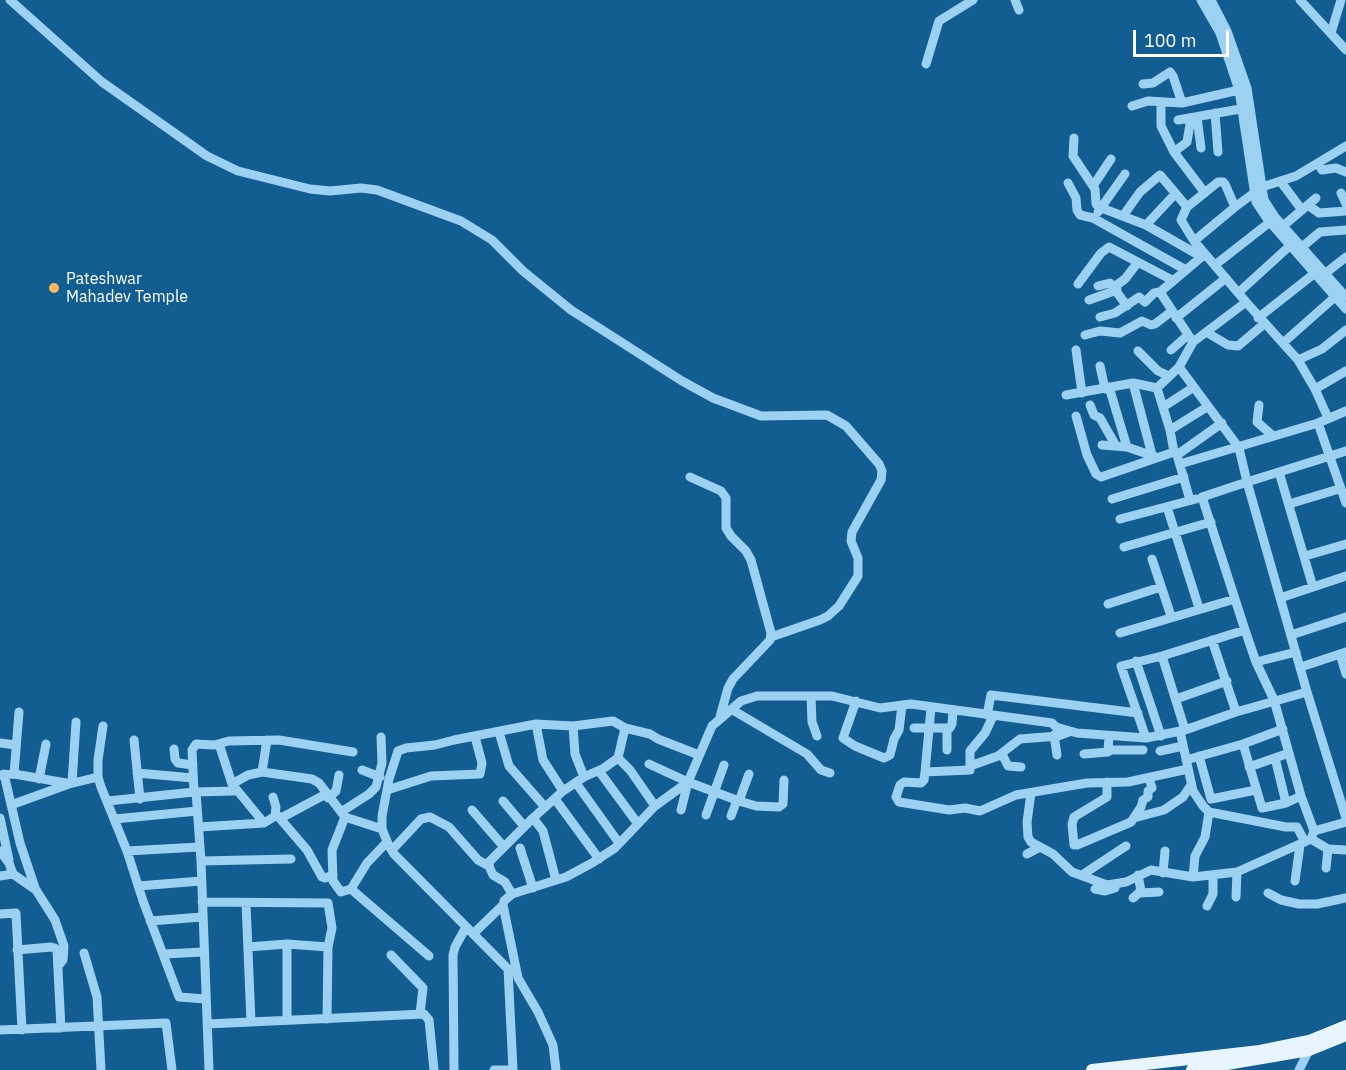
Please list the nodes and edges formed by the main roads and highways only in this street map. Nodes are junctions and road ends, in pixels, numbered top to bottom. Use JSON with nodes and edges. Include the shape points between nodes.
{"nodes":[{"id":1,"x":1346,"y":1026,"type":"edge"},
{"id":2,"x":1346,"y":1035,"type":"edge"},
{"id":3,"x":1092,"y":1070,"type":"edge"},
{"id":4,"x":1192,"y":1070,"type":"edge"}],
"edges":[{"from":1,"to":3,"type":"main road","via":[[1309,1041],[1260,1051]]},
{"from":2,"to":4,"type":"main road","via":[[1309,1050]]}]}
